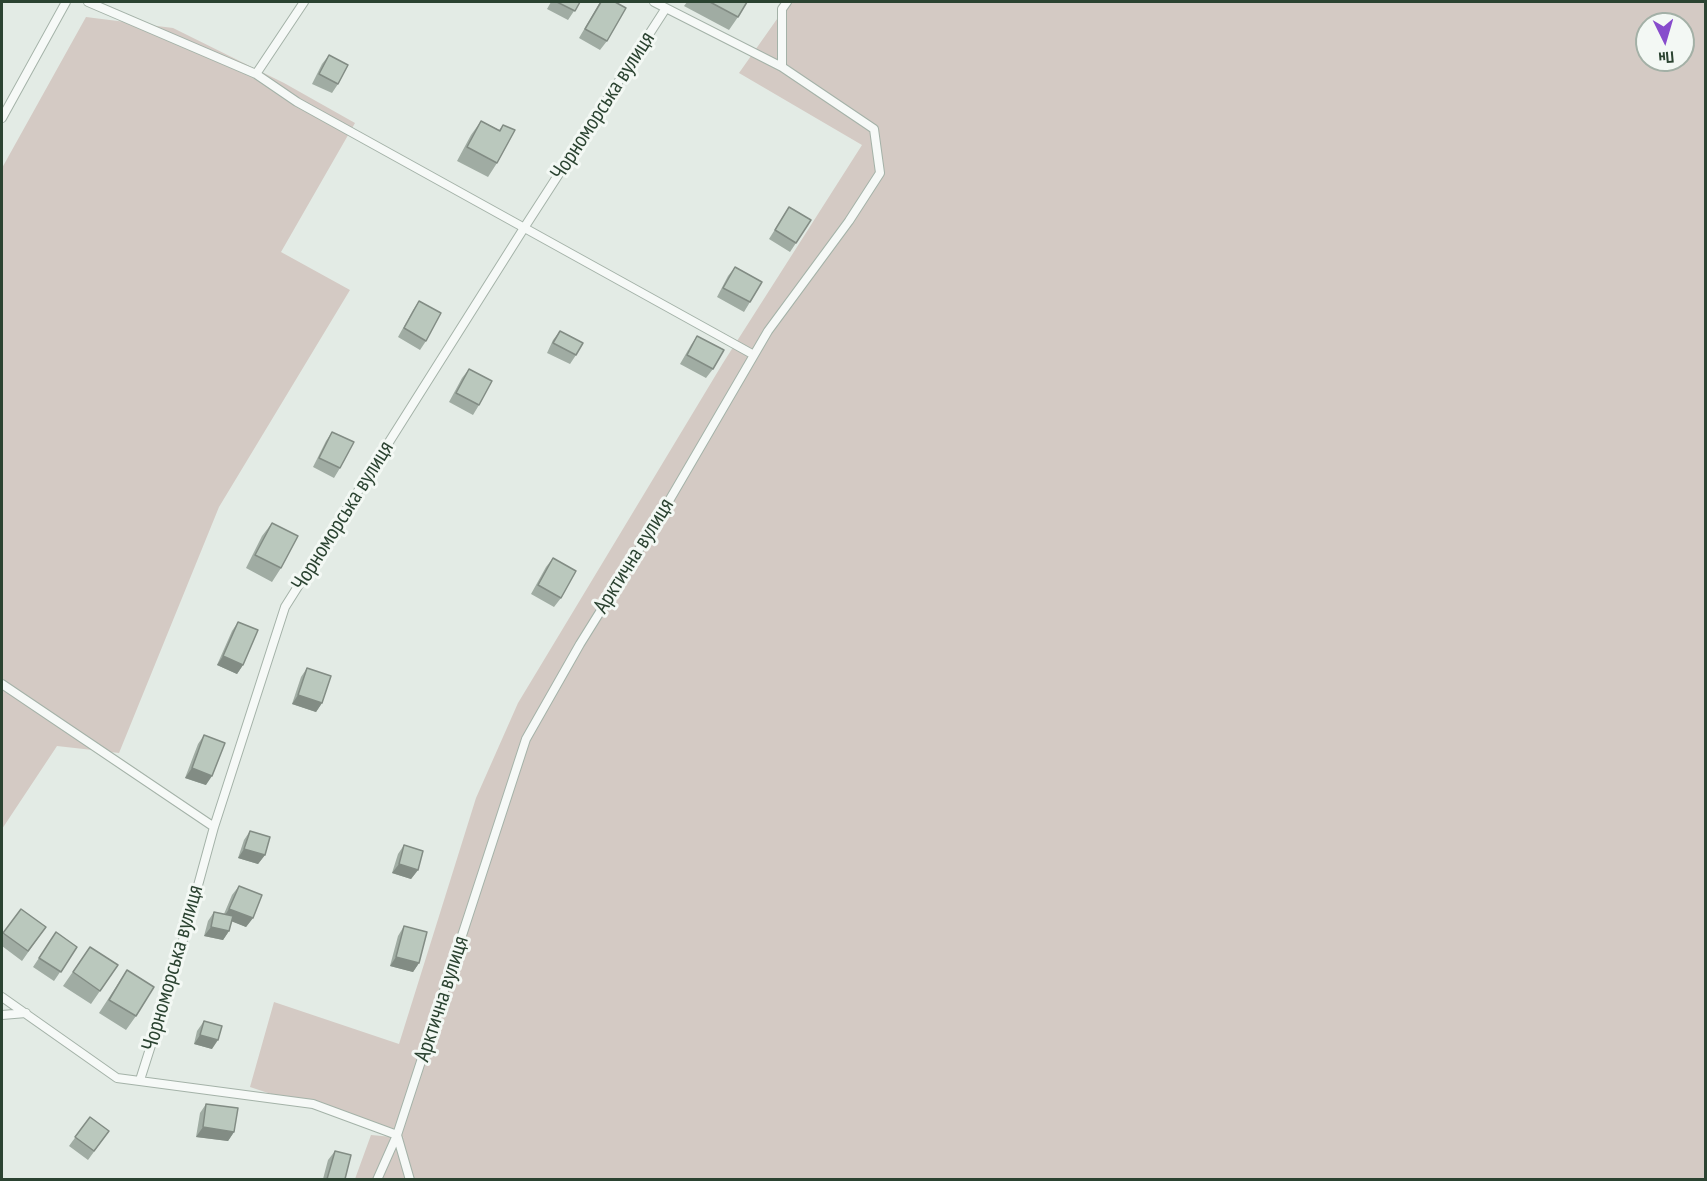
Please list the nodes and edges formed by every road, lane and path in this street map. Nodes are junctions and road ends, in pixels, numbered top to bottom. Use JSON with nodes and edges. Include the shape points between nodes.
{"nodes":[{"id":1,"x":66,"y":2,"type":"edge"},
{"id":2,"x":88,"y":2,"type":"edge"},
{"id":3,"x":304,"y":2,"type":"edge"},
{"id":4,"x":654,"y":2,"type":"edge"},
{"id":5,"x":787,"y":2,"type":"edge"},
{"id":6,"x":666,"y":8,"type":"junction"},
{"id":7,"x":782,"y":67,"type":"junction"},
{"id":8,"x":256,"y":74,"type":"junction"},
{"id":9,"x":2,"y":118,"type":"edge"},
{"id":10,"x":524,"y":228,"type":"junction"},
{"id":11,"x":754,"y":355,"type":"junction"},
{"id":12,"x":2,"y":684,"type":"edge"},
{"id":13,"x":214,"y":827,"type":"junction"},
{"id":14,"x":2,"y":996,"type":"edge"},
{"id":15,"x":26,"y":1013,"type":"junction"},
{"id":16,"x":2,"y":1015,"type":"edge"},
{"id":17,"x":140,"y":1080,"type":"junction"},
{"id":18,"x":397,"y":1135,"type":"junction"},
{"id":19,"x":377,"y":1179,"type":"edge"},
{"id":20,"x":411,"y":1179,"type":"edge"}],
"edges":[{"from":1,"to":9,"type":"lane"},
{"from":2,"to":8,"type":"lane"},
{"from":3,"to":8,"type":"lane"},
{"from":4,"to":6,"type":"lane","name":"Арктична вулиця"},
{"from":5,"to":7,"type":"lane","via":[[782,9]]},
{"from":6,"to":7,"type":"lane","name":"Арктична вулиця"},
{"from":6,"to":10,"type":"lane","name":"Чорноморська вулиця"},
{"from":7,"to":11,"type":"lane","name":"Арктична вулиця","via":[[874,129],[880,173]]},
{"from":8,"to":10,"type":"lane","via":[[297,102]]},
{"from":10,"to":11,"type":"lane"},
{"from":10,"to":13,"type":"lane","name":"Чорноморська вулиця","via":[[285,607]]},
{"from":11,"to":18,"type":"lane","name":"Арктична вулиця","via":[[526,738]]},
{"from":12,"to":13,"type":"lane"},
{"from":13,"to":17,"type":"lane","name":"Чорноморська вулиця"},
{"from":14,"to":15,"type":"lane"},
{"from":15,"to":16,"type":"lane"},
{"from":15,"to":17,"type":"lane","via":[[117,1078]]},
{"from":17,"to":18,"type":"lane","via":[[313,1104]]},
{"from":18,"to":19,"type":"lane","name":"Арктична вулиця"},
{"from":18,"to":20,"type":"lane"}]}
